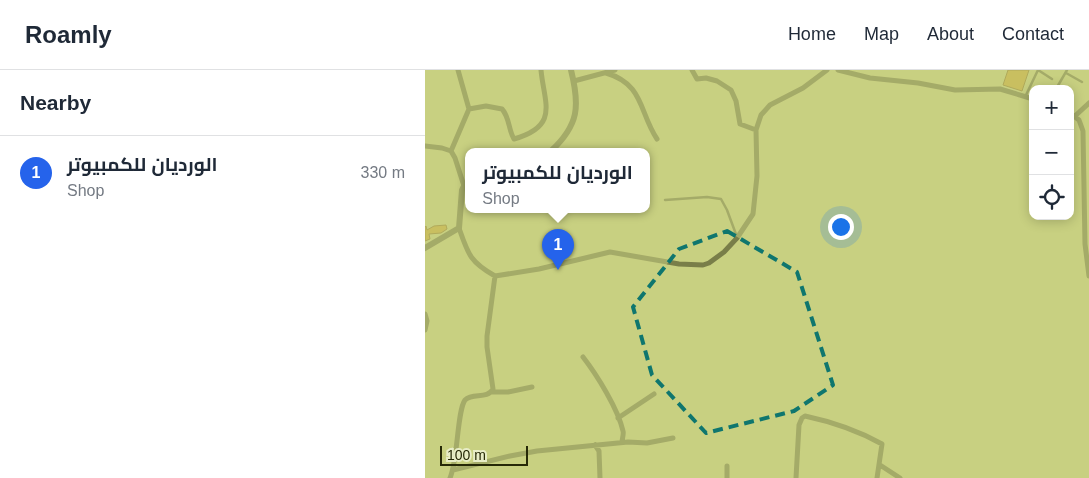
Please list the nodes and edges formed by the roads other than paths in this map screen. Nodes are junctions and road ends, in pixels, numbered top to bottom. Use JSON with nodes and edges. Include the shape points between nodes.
{"nodes":[{"id":1,"x":458,"y":70,"type":"edge"},
{"id":2,"x":541,"y":70,"type":"edge"},
{"id":3,"x":571,"y":70,"type":"edge"},
{"id":4,"x":615,"y":70,"type":"edge"},
{"id":5,"x":692,"y":70,"type":"edge"},
{"id":6,"x":829,"y":70,"type":"edge"},
{"id":7,"x":838,"y":70,"type":"edge"},
{"id":8,"x":1038,"y":70,"type":"edge"},
{"id":9,"x":1066,"y":72,"type":"edge"},
{"id":10,"x":606,"y":73,"type":"junction"},
{"id":11,"x":1053,"y":79,"type":"dead end"},
{"id":12,"x":574,"y":81,"type":"junction"},
{"id":13,"x":1082,"y":82,"type":"dead end"},
{"id":14,"x":1058,"y":85,"type":"edge"},
{"id":15,"x":1025,"y":97,"type":"junction"},
{"id":16,"x":1029,"y":98,"type":"edge"},
{"id":17,"x":1089,"y":103,"type":"edge"},
{"id":18,"x":469,"y":109,"type":"junction"},
{"id":19,"x":1074,"y":114,"type":"edge"},
{"id":20,"x":1074,"y":116,"type":"edge"},
{"id":21,"x":756,"y":130,"type":"junction"},
{"id":22,"x":657,"y":139,"type":"dead end"},
{"id":23,"x":425,"y":146,"type":"edge"},
{"id":24,"x":554,"y":148,"type":"edge"},
{"id":25,"x":451,"y":151,"type":"junction"},
{"id":26,"x":1086,"y":168,"type":"edge"},
{"id":27,"x":465,"y":181,"type":"edge"},
{"id":28,"x":465,"y":189,"type":"edge"},
{"id":29,"x":665,"y":200,"type":"dead end"},
{"id":30,"x":459,"y":228,"type":"junction"},
{"id":31,"x":1087,"y":230,"type":"edge"},
{"id":32,"x":737,"y":238,"type":"junction"},
{"id":33,"x":425,"y":248,"type":"edge"},
{"id":34,"x":495,"y":276,"type":"junction"},
{"id":35,"x":1089,"y":276,"type":"edge"},
{"id":36,"x":425,"y":314,"type":"edge"},
{"id":37,"x":425,"y":330,"type":"edge"},
{"id":38,"x":583,"y":357,"type":"dead end"},
{"id":39,"x":532,"y":387,"type":"dead end"},
{"id":40,"x":491,"y":392,"type":"junction"},
{"id":41,"x":655,"y":394,"type":"dead end"},
{"id":42,"x":618,"y":418,"type":"junction"},
{"id":43,"x":623,"y":432,"type":"junction"},
{"id":44,"x":673,"y":438,"type":"dead end"},
{"id":45,"x":622,"y":442,"type":"junction"},
{"id":46,"x":632,"y":442,"type":"junction"},
{"id":47,"x":595,"y":445,"type":"junction"},
{"id":48,"x":880,"y":465,"type":"junction"},
{"id":49,"x":727,"y":466,"type":"dead end"},
{"id":50,"x":453,"y":470,"type":"junction"},
{"id":51,"x":450,"y":478,"type":"edge"},
{"id":52,"x":600,"y":478,"type":"edge"},
{"id":53,"x":727,"y":478,"type":"edge"},
{"id":54,"x":796,"y":478,"type":"edge"},
{"id":55,"x":877,"y":478,"type":"edge"},
{"id":56,"x":900,"y":478,"type":"edge"}],
"edges":[{"from":1,"to":18,"type":"street"},
{"from":2,"to":18,"type":"street","via":[[547,111],[545,118],[533,130],[514,139],[501,109],[487,106]]},
{"from":3,"to":12,"type":"street"},
{"from":4,"to":10,"type":"street"},
{"from":5,"to":21,"type":"street","via":[[697,79],[717,81],[731,90],[740,124]]},
{"from":6,"to":21,"type":"street","via":[[770,105],[761,115]]},
{"from":7,"to":15,"type":"street","via":[[955,90],[1001,89]]},
{"from":8,"to":11,"type":"lane"},
{"from":8,"to":15,"type":"lane"},
{"from":9,"to":13,"type":"lane"},
{"from":9,"to":14,"type":"lane"},
{"from":10,"to":12,"type":"street"},
{"from":10,"to":22,"type":"street","via":[[622,80],[638,96]]},
{"from":12,"to":24,"type":"street","via":[[574,120],[570,130]]},
{"from":15,"to":16,"type":"street"},
{"from":17,"to":19,"type":"street"},
{"from":18,"to":25,"type":"street"},
{"from":20,"to":26,"type":"street","via":[[1083,132]]},
{"from":21,"to":32,"type":"street","via":[[757,176],[753,214]]},
{"from":23,"to":25,"type":"street"},
{"from":25,"to":27,"type":"street"},
{"from":26,"to":31,"type":"street"},
{"from":28,"to":30,"type":"street","via":[[460,198]]},
{"from":29,"to":32,"type":"lane","via":[[721,199]]},
{"from":30,"to":33,"type":"street"},
{"from":30,"to":34,"type":"street","via":[[470,256]]},
{"from":31,"to":35,"type":"street"},
{"from":32,"to":34,"type":"street","via":[[724,252],[703,265],[610,252]]},
{"from":34,"to":40,"type":"street","via":[[487,336],[493,381]]},
{"from":36,"to":37,"type":"street"},
{"from":38,"to":42,"type":"street"},
{"from":39,"to":40,"type":"street"},
{"from":40,"to":50,"type":"street","via":[[465,400]]},
{"from":41,"to":42,"type":"street"},
{"from":42,"to":43,"type":"street"},
{"from":43,"to":45,"type":"street"},
{"from":43,"to":46,"type":"street"},
{"from":44,"to":46,"type":"street"},
{"from":45,"to":46,"type":"street"},
{"from":45,"to":47,"type":"street"},
{"from":47,"to":50,"type":"street","via":[[510,456]]},
{"from":47,"to":52,"type":"street","via":[[599,451]]},
{"from":48,"to":54,"type":"street","via":[[882,444],[861,432],[805,416],[799,426]]},
{"from":48,"to":55,"type":"street"},
{"from":48,"to":56,"type":"street"},
{"from":49,"to":53,"type":"street"},
{"from":50,"to":51,"type":"street"}]}
